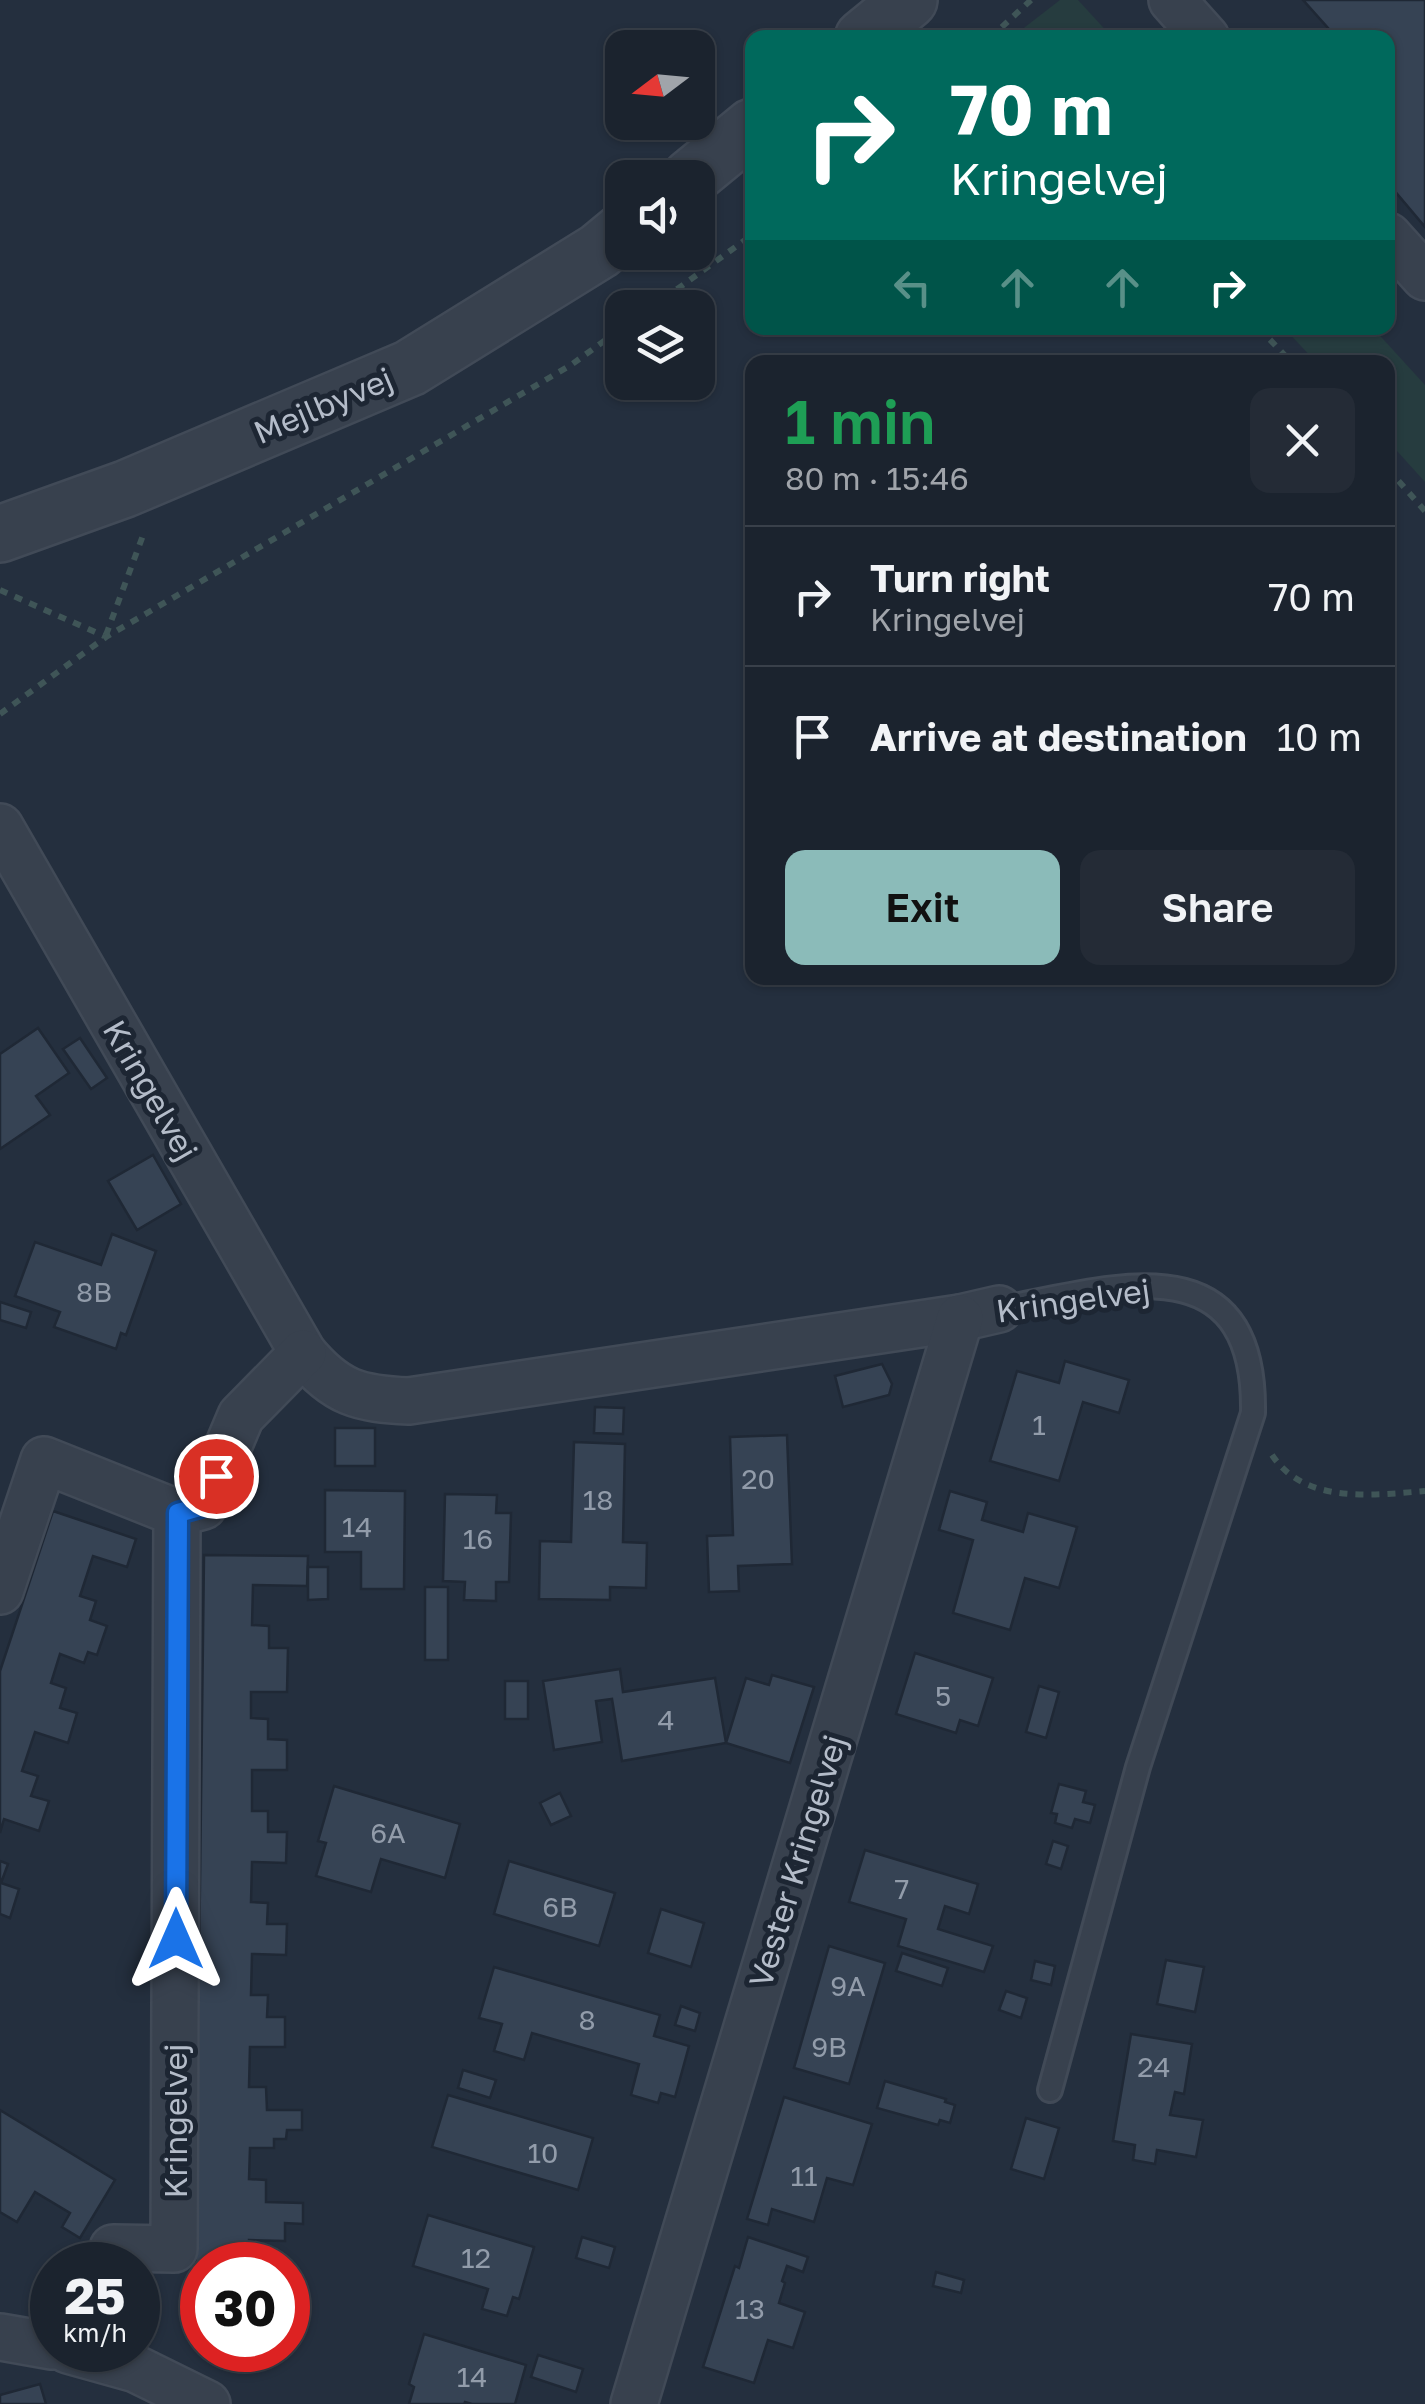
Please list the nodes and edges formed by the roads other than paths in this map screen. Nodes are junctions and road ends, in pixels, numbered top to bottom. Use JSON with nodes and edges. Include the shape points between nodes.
{"nodes":[{"id":1,"x":909,"y":0,"type":"edge"},
{"id":2,"x":1172,"y":0,"type":"edge"},
{"id":3,"x":872,"y":30,"type":"edge"},
{"id":4,"x":1199,"y":30,"type":"edge"},
{"id":5,"x":745,"y":133,"type":"edge"},
{"id":6,"x":712,"y":160,"type":"edge"},
{"id":7,"x":1395,"y":244,"type":"edge"},
{"id":8,"x":605,"y":247,"type":"edge"},
{"id":9,"x":1425,"y":277,"type":"edge"},
{"id":10,"x":0,"y":534,"type":"edge"},
{"id":11,"x":0,"y":827,"type":"edge"},
{"id":12,"x":979,"y":1314,"type":"junction"},
{"id":13,"x":303,"y":1353,"type":"junction"},
{"id":14,"x":178,"y":1513,"type":"junction"},
{"id":15,"x":0,"y":1591,"type":"edge"},
{"id":16,"x":1050,"y":2090,"type":"dead end"},
{"id":17,"x":160,"y":2249,"type":"edge"},
{"id":18,"x":0,"y":2337,"type":"edge"},
{"id":19,"x":30,"y":2342,"type":"edge"},
{"id":20,"x":142,"y":2372,"type":"edge"},
{"id":21,"x":207,"y":2404,"type":"edge"},
{"id":22,"x":634,"y":2404,"type":"edge"}],
"edges":[{"from":1,"to":3,"type":"street"},
{"from":2,"to":4,"type":"street"},
{"from":5,"to":6,"type":"street"},
{"from":7,"to":9,"type":"street"},
{"from":8,"to":10,"type":"street","name":"Mejlbyvej","via":[[410,368]]},
{"from":11,"to":13,"type":"street","name":"Kringelvej"},
{"from":12,"to":13,"type":"street","name":"Kringelvej","via":[[410,1401],[349,1393]]},
{"from":12,"to":16,"type":"lane","name":"Kringelvej","via":[[1135,1284],[1190,1292],[1221,1310],[1244,1341],[1254,1382],[1254,1413],[1138,1767]]},
{"from":12,"to":22,"type":"street","name":"Vester Kringelvej"},
{"from":13,"to":14,"type":"street","via":[[241,1416],[203,1506]]},
{"from":14,"to":15,"type":"street","via":[[44,1460]]},
{"from":14,"to":17,"type":"street","name":"Kringelvej","via":[[174,2249]]},
{"from":18,"to":19,"type":"street"},
{"from":20,"to":21,"type":"street"}]}
